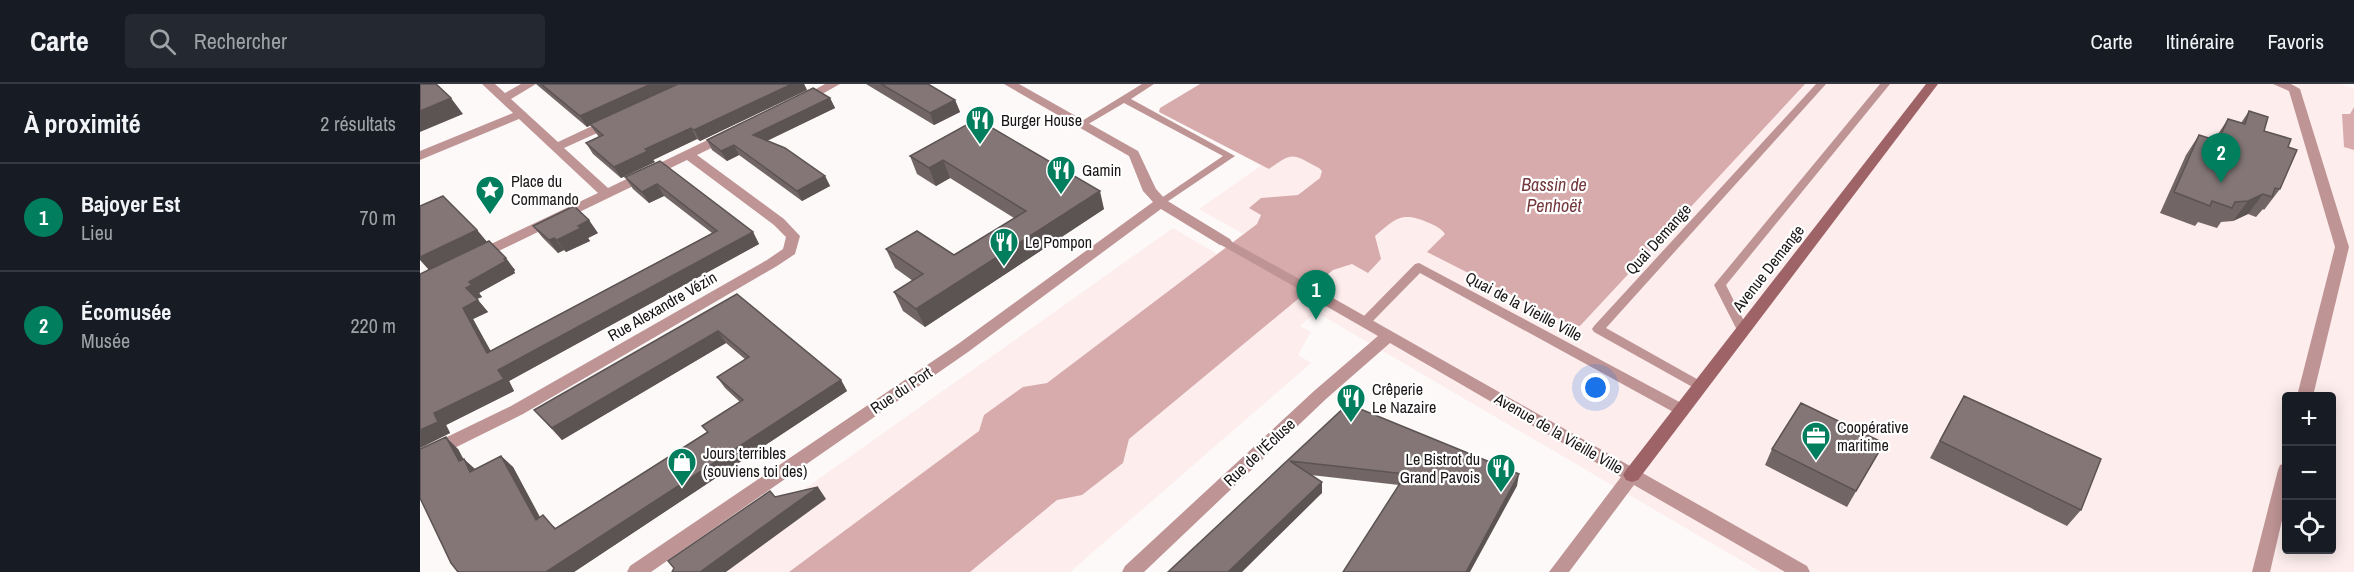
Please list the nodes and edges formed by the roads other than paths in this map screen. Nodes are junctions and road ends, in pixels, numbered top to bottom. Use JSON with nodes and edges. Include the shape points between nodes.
{"nodes":[{"id":1,"x":488,"y":84,"type":"edge"},
{"id":2,"x":530,"y":84,"type":"edge"},
{"id":3,"x":834,"y":84,"type":"edge"},
{"id":4,"x":1010,"y":84,"type":"edge"},
{"id":5,"x":1149,"y":84,"type":"edge"},
{"id":6,"x":1821,"y":84,"type":"edge"},
{"id":7,"x":1885,"y":84,"type":"edge"},
{"id":8,"x":1932,"y":84,"type":"edge"},
{"id":9,"x":2279,"y":84,"type":"edge"},
{"id":10,"x":504,"y":98,"type":"junction"},
{"id":11,"x":1124,"y":99,"type":"junction"},
{"id":12,"x":793,"y":104,"type":"edge"},
{"id":13,"x":521,"y":114,"type":"junction"},
{"id":14,"x":620,"y":118,"type":"edge"},
{"id":15,"x":1082,"y":124,"type":"junction"},
{"id":16,"x":741,"y":129,"type":"edge"},
{"id":17,"x":556,"y":147,"type":"junction"},
{"id":18,"x":689,"y":155,"type":"junction"},
{"id":19,"x":420,"y":156,"type":"edge"},
{"id":20,"x":606,"y":193,"type":"junction"},
{"id":21,"x":1161,"y":202,"type":"junction"},
{"id":22,"x":1225,"y":242,"type":"joint"},
{"id":23,"x":459,"y":264,"type":"edge"},
{"id":24,"x":1317,"y":294,"type":"joint"},
{"id":25,"x":1365,"y":322,"type":"junction"},
{"id":26,"x":1743,"y":331,"type":"junction"},
{"id":27,"x":1389,"y":335,"type":"junction"},
{"id":28,"x":1700,"y":386,"type":"junction"},
{"id":29,"x":2306,"y":392,"type":"edge"},
{"id":30,"x":1682,"y":410,"type":"junction"},
{"id":31,"x":420,"y":458,"type":"edge"},
{"id":32,"x":1632,"y":475,"type":"junction"},
{"id":33,"x":2282,"y":486,"type":"edge"},
{"id":34,"x":636,"y":572,"type":"edge"},
{"id":35,"x":1131,"y":572,"type":"edge"},
{"id":36,"x":1558,"y":572,"type":"edge"},
{"id":37,"x":1801,"y":572,"type":"edge"},
{"id":38,"x":2261,"y":572,"type":"edge"}],
"edges":[{"from":1,"to":10,"type":"street"},
{"from":2,"to":10,"type":"street"},
{"from":3,"to":12,"type":"street"},
{"from":4,"to":15,"type":"street"},
{"from":5,"to":11,"type":"lane"},
{"from":6,"to":28,"type":"lane","name":"Quai Demange","via":[[1598,328]]},
{"from":7,"to":26,"type":"lane","via":[[1720,285]]},
{"from":8,"to":26,"type":"street","name":"Avenue Demange"},
{"from":9,"to":29,"type":"street","via":[[2294,89],[2342,247]]},
{"from":10,"to":13,"type":"street"},
{"from":11,"to":15,"type":"lane"},
{"from":11,"to":21,"type":"lane","via":[[1230,156]]},
{"from":13,"to":17,"type":"street"},
{"from":13,"to":19,"type":"street"},
{"from":14,"to":17,"type":"street"},
{"from":15,"to":21,"type":"street","via":[[1134,154],[1150,191]]},
{"from":16,"to":18,"type":"street"},
{"from":17,"to":20,"type":"street"},
{"from":18,"to":20,"type":"street"},
{"from":18,"to":31,"type":"street","name":"Rue Alexandre Vézin","via":[[779,222],[793,236],[790,251],[517,410]]},
{"from":20,"to":23,"type":"street"},
{"from":21,"to":22,"type":"street"},
{"from":21,"to":34,"type":"street","name":"Rue du Port","via":[[963,348]]},
{"from":22,"to":24,"type":"lane"},
{"from":24,"to":25,"type":"street","name":"Avenue de la Vieille Ville"},
{"from":25,"to":27,"type":"street","name":"Avenue de la Vieille Ville"},
{"from":25,"to":30,"type":"lane","name":"Quai de la Vieille Ville","via":[[1419,267]]},
{"from":26,"to":28,"type":"street","name":"Avenue Demange"},
{"from":27,"to":32,"type":"street","name":"Avenue de la Vieille Ville"},
{"from":27,"to":35,"type":"street","name":"Rue de l'Écluse"},
{"from":28,"to":30,"type":"street","name":"Avenue Demange"},
{"from":30,"to":32,"type":"street","name":"Avenue Demange"},
{"from":32,"to":36,"type":"street"},
{"from":32,"to":37,"type":"street","name":"Avenue de la Vieille Ville"},
{"from":33,"to":38,"type":"street"}]}
